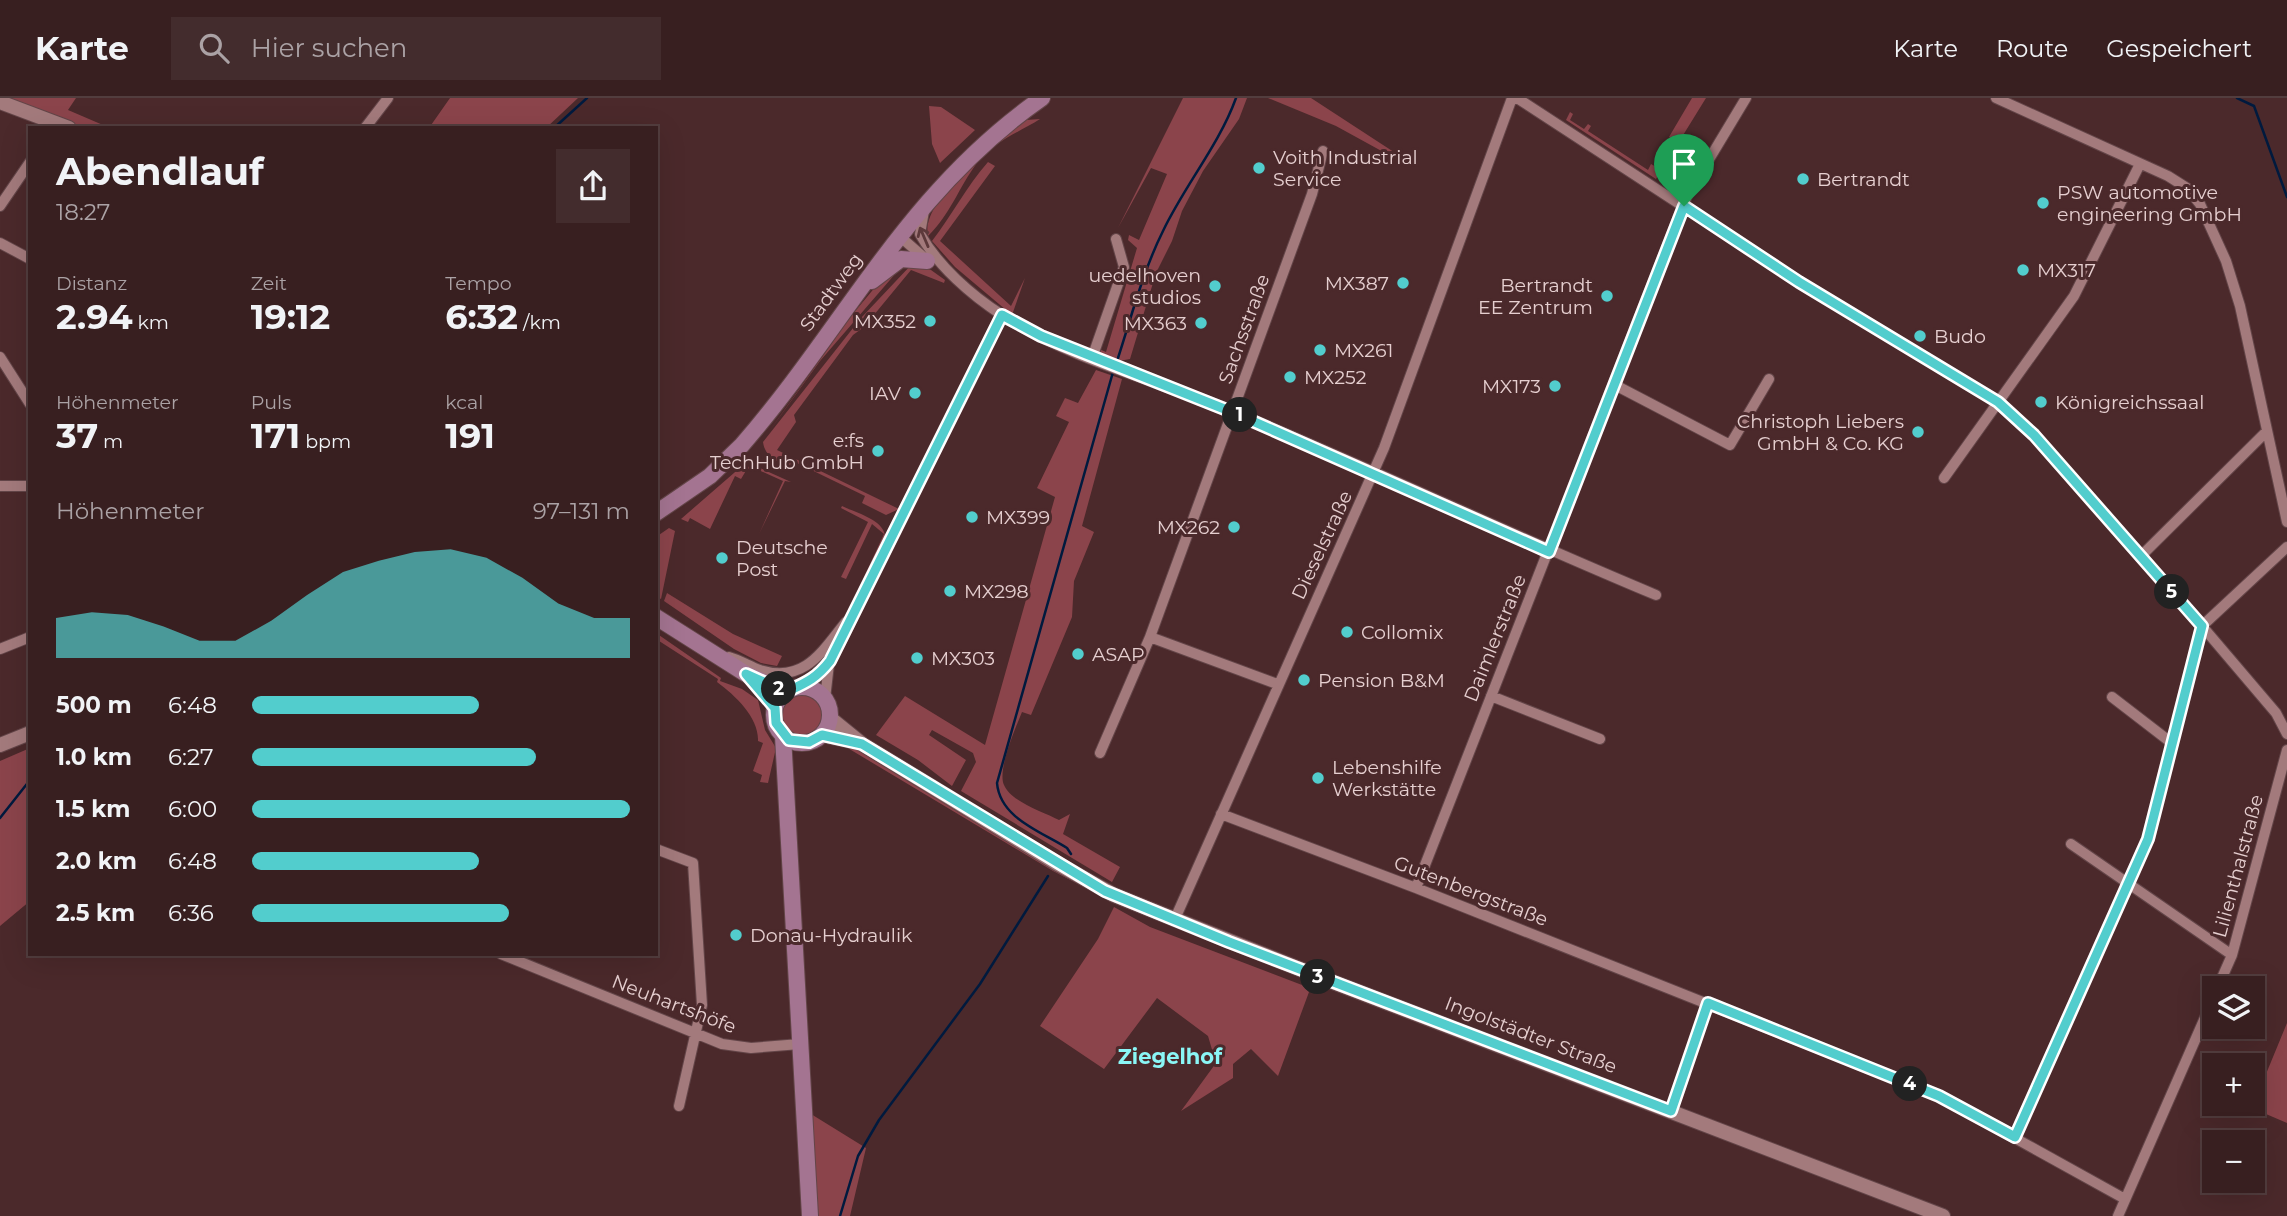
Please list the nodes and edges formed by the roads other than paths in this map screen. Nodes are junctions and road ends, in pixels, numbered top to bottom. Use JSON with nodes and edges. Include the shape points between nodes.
{"nodes":[{"id":1,"x":387,"y":98,"type":"edge"},
{"id":2,"x":1042,"y":98,"type":"edge"},
{"id":3,"x":1515,"y":98,"type":"edge"},
{"id":4,"x":1746,"y":98,"type":"edge"},
{"id":5,"x":1996,"y":98,"type":"edge"},
{"id":6,"x":0,"y":102,"type":"edge"},
{"id":7,"x":64,"y":126,"type":"edge"},
{"id":8,"x":366,"y":126,"type":"edge"},
{"id":9,"x":1323,"y":152,"type":"dead end"},
{"id":10,"x":2140,"y":164,"type":"junction"},
{"id":11,"x":28,"y":165,"type":"edge"},
{"id":12,"x":926,"y":201,"type":"junction"},
{"id":13,"x":0,"y":206,"type":"edge"},
{"id":14,"x":1684,"y":206,"type":"junction"},
{"id":15,"x":903,"y":229,"type":"junction"},
{"id":16,"x":1116,"y":239,"type":"dead end"},
{"id":17,"x":0,"y":243,"type":"edge"},
{"id":18,"x":28,"y":258,"type":"edge"},
{"id":19,"x":927,"y":261,"type":"junction"},
{"id":20,"x":946,"y":268,"type":"junction"},
{"id":21,"x":851,"y":299,"type":"junction"},
{"id":22,"x":1002,"y":315,"type":"junction"},
{"id":23,"x":0,"y":357,"type":"edge"},
{"id":24,"x":1092,"y":358,"type":"junction"},
{"id":25,"x":1769,"y":379,"type":"dead end"},
{"id":26,"x":1615,"y":385,"type":"junction"},
{"id":27,"x":28,"y":401,"type":"edge"},
{"id":28,"x":1998,"y":402,"type":"junction"},
{"id":29,"x":1232,"y":412,"type":"junction"},
{"id":30,"x":2267,"y":431,"type":"junction"},
{"id":31,"x":1373,"y":474,"type":"junction"},
{"id":32,"x":1944,"y":478,"type":"dead end"},
{"id":33,"x":0,"y":486,"type":"edge"},
{"id":34,"x":28,"y":486,"type":"edge"},
{"id":35,"x":658,"y":512,"type":"edge"},
{"id":36,"x":2287,"y":522,"type":"edge"},
{"id":37,"x":2287,"y":547,"type":"edge"},
{"id":38,"x":1549,"y":552,"type":"junction"},
{"id":39,"x":2140,"y":557,"type":"junction"},
{"id":40,"x":1656,"y":595,"type":"dead end"},
{"id":41,"x":858,"y":610,"type":"junction"},
{"id":42,"x":658,"y":618,"type":"edge"},
{"id":43,"x":2202,"y":626,"type":"junction"},
{"id":44,"x":1150,"y":636,"type":"junction"},
{"id":45,"x":28,"y":638,"type":"edge"},
{"id":46,"x":0,"y":649,"type":"edge"},
{"id":47,"x":719,"y":656,"type":"junction"},
{"id":48,"x":830,"y":661,"type":"junction"},
{"id":49,"x":746,"y":674,"type":"junction"},
{"id":50,"x":1277,"y":684,"type":"junction"},
{"id":51,"x":794,"y":690,"type":"junction"},
{"id":52,"x":1491,"y":696,"type":"junction"},
{"id":53,"x":2112,"y":696,"type":"dead end"},
{"id":54,"x":825,"y":699,"type":"junction"},
{"id":55,"x":2287,"y":705,"type":"edge"},
{"id":56,"x":775,"y":708,"type":"junction"},
{"id":57,"x":2276,"y":713,"type":"junction"},
{"id":58,"x":830,"y":718,"type":"junction"},
{"id":59,"x":28,"y":734,"type":"edge"},
{"id":60,"x":2287,"y":734,"type":"edge"},
{"id":61,"x":822,"y":735,"type":"junction"},
{"id":62,"x":783,"y":736,"type":"junction"},
{"id":63,"x":1600,"y":739,"type":"dead end"},
{"id":64,"x":802,"y":743,"type":"junction"},
{"id":65,"x":862,"y":744,"type":"junction"},
{"id":66,"x":2173,"y":744,"type":"junction"},
{"id":67,"x":0,"y":745,"type":"edge"},
{"id":68,"x":2287,"y":750,"type":"edge"},
{"id":69,"x":1100,"y":753,"type":"dead end"},
{"id":70,"x":789,"y":793,"type":"junction"},
{"id":71,"x":1221,"y":814,"type":"junction"},
{"id":72,"x":2071,"y":844,"type":"dead end"},
{"id":73,"x":658,"y":850,"type":"edge"},
{"id":74,"x":2129,"y":884,"type":"junction"},
{"id":75,"x":1416,"y":888,"type":"junction"},
{"id":76,"x":1174,"y":921,"type":"junction"},
{"id":77,"x":2232,"y":955,"type":"junction"},
{"id":78,"x":506,"y":956,"type":"edge"},
{"id":79,"x":2223,"y":976,"type":"edge"},
{"id":80,"x":1708,"y":1003,"type":"junction"},
{"id":81,"x":2202,"y":1024,"type":"edge"},
{"id":82,"x":697,"y":1035,"type":"junction"},
{"id":83,"x":800,"y":1044,"type":"junction"},
{"id":84,"x":679,"y":1106,"type":"dead end"},
{"id":85,"x":1671,"y":1111,"type":"junction"},
{"id":86,"x":2015,"y":1137,"type":"junction"},
{"id":87,"x":2125,"y":1199,"type":"junction"},
{"id":88,"x":810,"y":1216,"type":"edge"},
{"id":89,"x":1943,"y":1216,"type":"edge"},
{"id":90,"x":2118,"y":1216,"type":"edge"}],
"edges":[{"from":1,"to":8,"type":"street"},
{"from":2,"to":12,"type":"main road","name":"Stadtweg","via":[[974,151]]},
{"from":3,"to":14,"type":"street"},
{"from":3,"to":31,"type":"street","name":"Dieselstraße"},
{"from":4,"to":14,"type":"street","name":"Daimlerstraße"},
{"from":5,"to":10,"type":"street"},
{"from":6,"to":7,"type":"street"},
{"from":9,"to":29,"type":"street","name":"Sachsstraße"},
{"from":10,"to":28,"type":"street","via":[[2074,296]]},
{"from":10,"to":30,"type":"street","via":[[2191,193],[2213,229],[2240,306]]},
{"from":11,"to":13,"type":"street"},
{"from":12,"to":15,"type":"main road","name":"Stadtweg"},
{"from":20,"to":12,"type":"street","one_way":true,"via":[[920,234]]},
{"from":14,"to":26,"type":"street","name":"Daimlerstraße"},
{"from":14,"to":28,"type":"street","via":[[1799,282]]},
{"from":15,"to":19,"type":"street","via":[[904,240]]},
{"from":15,"to":21,"type":"main road","name":"Stadtweg"},
{"from":16,"to":24,"type":"street","via":[[1124,267]]},
{"from":17,"to":18,"type":"street"},
{"from":19,"to":20,"type":"street"},
{"from":19,"to":21,"type":"main road","via":[[913,258],[894,263]]},
{"from":20,"to":22,"type":"street"},
{"from":21,"to":35,"type":"main road","name":"Stadtweg","via":[[742,445],[710,476]]},
{"from":22,"to":24,"type":"street"},
{"from":22,"to":41,"type":"street"},
{"from":23,"to":27,"type":"street"},
{"from":24,"to":29,"type":"street"},
{"from":25,"to":26,"type":"street","via":[[1730,445]]},
{"from":26,"to":38,"type":"street","name":"Daimlerstraße"},
{"from":28,"to":32,"type":"street"},
{"from":28,"to":39,"type":"street","via":[[2034,435]]},
{"from":29,"to":31,"type":"street"},
{"from":29,"to":44,"type":"street","name":"Sachsstraße"},
{"from":30,"to":36,"type":"street"},
{"from":30,"to":39,"type":"street"},
{"from":31,"to":38,"type":"street"},
{"from":31,"to":50,"type":"street","name":"Dieselstraße"},
{"from":33,"to":34,"type":"street"},
{"from":37,"to":43,"type":"street"},
{"from":38,"to":40,"type":"street"},
{"from":38,"to":52,"type":"street","name":"Daimlerstraße"},
{"from":39,"to":43,"type":"street"},
{"from":41,"to":47,"type":"street","via":[[827,650],[802,668],[768,672]]},
{"from":41,"to":48,"type":"street"},
{"from":42,"to":47,"type":"main road"},
{"from":43,"to":57,"type":"street"},
{"from":43,"to":66,"type":"street"},
{"from":44,"to":50,"type":"street"},
{"from":44,"to":69,"type":"street","name":"Sachsstraße"},
{"from":45,"to":46,"type":"street"},
{"from":47,"to":49,"type":"main road"},
{"from":48,"to":51,"type":"street","via":[[819,676]]},
{"from":48,"to":54,"type":"street"},
{"from":49,"to":51,"type":"main road"},
{"from":49,"to":56,"type":"main road"},
{"from":50,"to":71,"type":"street","name":"Dieselstraße"},
{"from":51,"to":54,"type":"main road","via":[[819,693]]},
{"from":51,"to":56,"type":"main road"},
{"from":52,"to":63,"type":"street"},
{"from":52,"to":75,"type":"street","name":"Daimlerstraße"},
{"from":53,"to":66,"type":"street"},
{"from":54,"to":58,"type":"main road"},
{"from":55,"to":57,"type":"street"},
{"from":56,"to":62,"type":"main road"},
{"from":57,"to":60,"type":"street"},
{"from":58,"to":61,"type":"main road"},
{"from":58,"to":65,"type":"street"},
{"from":59,"to":67,"type":"street"},
{"from":61,"to":64,"type":"main road"},
{"from":61,"to":65,"type":"street"},
{"from":62,"to":64,"type":"main road"},
{"from":62,"to":70,"type":"main road"},
{"from":64,"to":70,"type":"main road"},
{"from":65,"to":76,"type":"street","name":"Ingolstädter Straße","via":[[1105,891]]},
{"from":66,"to":74,"type":"street","via":[[2148,839]]},
{"from":68,"to":77,"type":"street","name":"Lilienthalstraße"},
{"from":70,"to":83,"type":"main road"},
{"from":71,"to":75,"type":"street","name":"Gutenbergstraße"},
{"from":71,"to":76,"type":"street","name":"Dieselstraße"},
{"from":72,"to":74,"type":"street"},
{"from":73,"to":82,"type":"street","via":[[693,863],[702,1005]]},
{"from":74,"to":77,"type":"street"},
{"from":74,"to":86,"type":"street"},
{"from":75,"to":80,"type":"street","name":"Gutenbergstraße"},
{"from":76,"to":85,"type":"street","name":"Ingolstädter Straße"},
{"from":77,"to":79,"type":"street","name":"Lilienthalstraße"},
{"from":78,"to":82,"type":"street","name":"Neuhartshöfe"},
{"from":80,"to":85,"type":"street"},
{"from":80,"to":86,"type":"street","name":"Gutenbergstraße","via":[[1939,1096]]},
{"from":81,"to":87,"type":"street"},
{"from":82,"to":83,"type":"street","name":"Neuhartshöfe","via":[[751,1048]]},
{"from":82,"to":84,"type":"street"},
{"from":83,"to":88,"type":"main road"},
{"from":85,"to":89,"type":"street","name":"Ingolstädter Straße"},
{"from":86,"to":87,"type":"street","name":"Gutenbergstraße"},
{"from":87,"to":90,"type":"street"}]}
